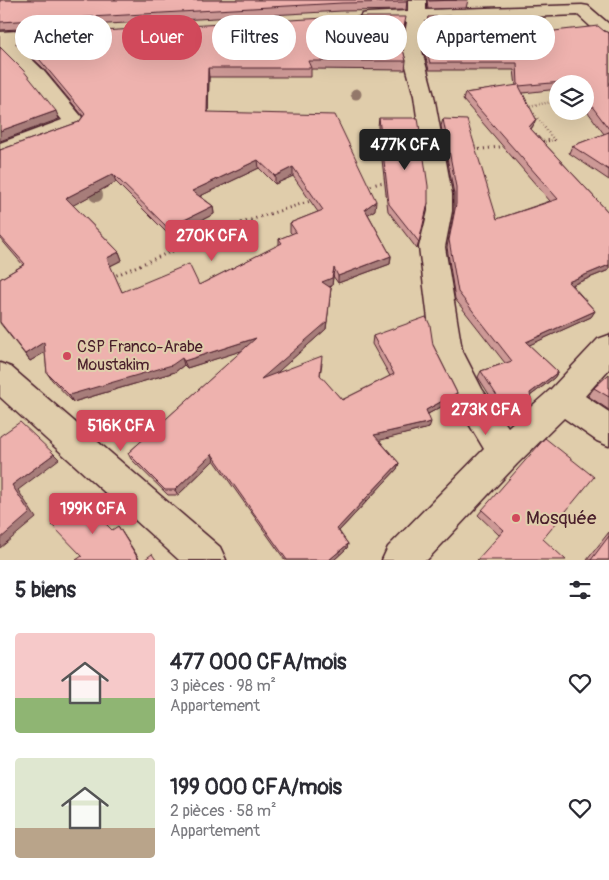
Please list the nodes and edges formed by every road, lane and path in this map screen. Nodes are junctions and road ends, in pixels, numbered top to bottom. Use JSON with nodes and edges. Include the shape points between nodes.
{"nodes":[{"id":1,"x":576,"y":5,"type":"edge"},
{"id":2,"x":417,"y":9,"type":"edge"},
{"id":3,"x":609,"y":9,"type":"edge"},
{"id":4,"x":373,"y":15,"type":"edge"},
{"id":5,"x":609,"y":33,"type":"edge"},
{"id":6,"x":15,"y":37,"type":"edge"},
{"id":7,"x":1,"y":38,"type":"edge"},
{"id":8,"x":549,"y":103,"type":"edge"},
{"id":9,"x":535,"y":142,"type":"edge"},
{"id":10,"x":515,"y":145,"type":"edge"},
{"id":11,"x":0,"y":151,"type":"edge"},
{"id":12,"x":435,"y":161,"type":"junction"},
{"id":13,"x":363,"y":188,"type":"edge"},
{"id":14,"x":321,"y":198,"type":"edge"},
{"id":15,"x":110,"y":278,"type":"edge"},
{"id":16,"x":609,"y":348,"type":"edge"},
{"id":17,"x":0,"y":377,"type":"edge"},
{"id":18,"x":562,"y":399,"type":"junction"},
{"id":19,"x":609,"y":430,"type":"edge"},
{"id":20,"x":506,"y":452,"type":"junction"},
{"id":21,"x":207,"y":560,"type":"edge"},
{"id":22,"x":401,"y":560,"type":"edge"}],
"edges":[{"from":1,"to":2,"type":"street"},
{"from":1,"to":3,"type":"street"},
{"from":1,"to":5,"type":"street"},
{"from":2,"to":4,"type":"street"},
{"from":2,"to":12,"type":"street","via":[[412,51],[424,96]]},
{"from":6,"to":7,"type":"street"},
{"from":7,"to":11,"type":"street","via":[[35,72],[75,122]]},
{"from":8,"to":9,"type":"path","via":[[528,106],[554,140]]},
{"from":10,"to":12,"type":"path"},
{"from":12,"to":13,"type":"path"},
{"from":12,"to":20,"type":"street","via":[[440,211],[432,258],[447,351],[471,399]]},
{"from":14,"to":15,"type":"path","via":[[228,227]]},
{"from":16,"to":18,"type":"street"},
{"from":17,"to":21,"type":"street"},
{"from":18,"to":19,"type":"street"},
{"from":18,"to":20,"type":"street"},
{"from":20,"to":22,"type":"street"}]}
